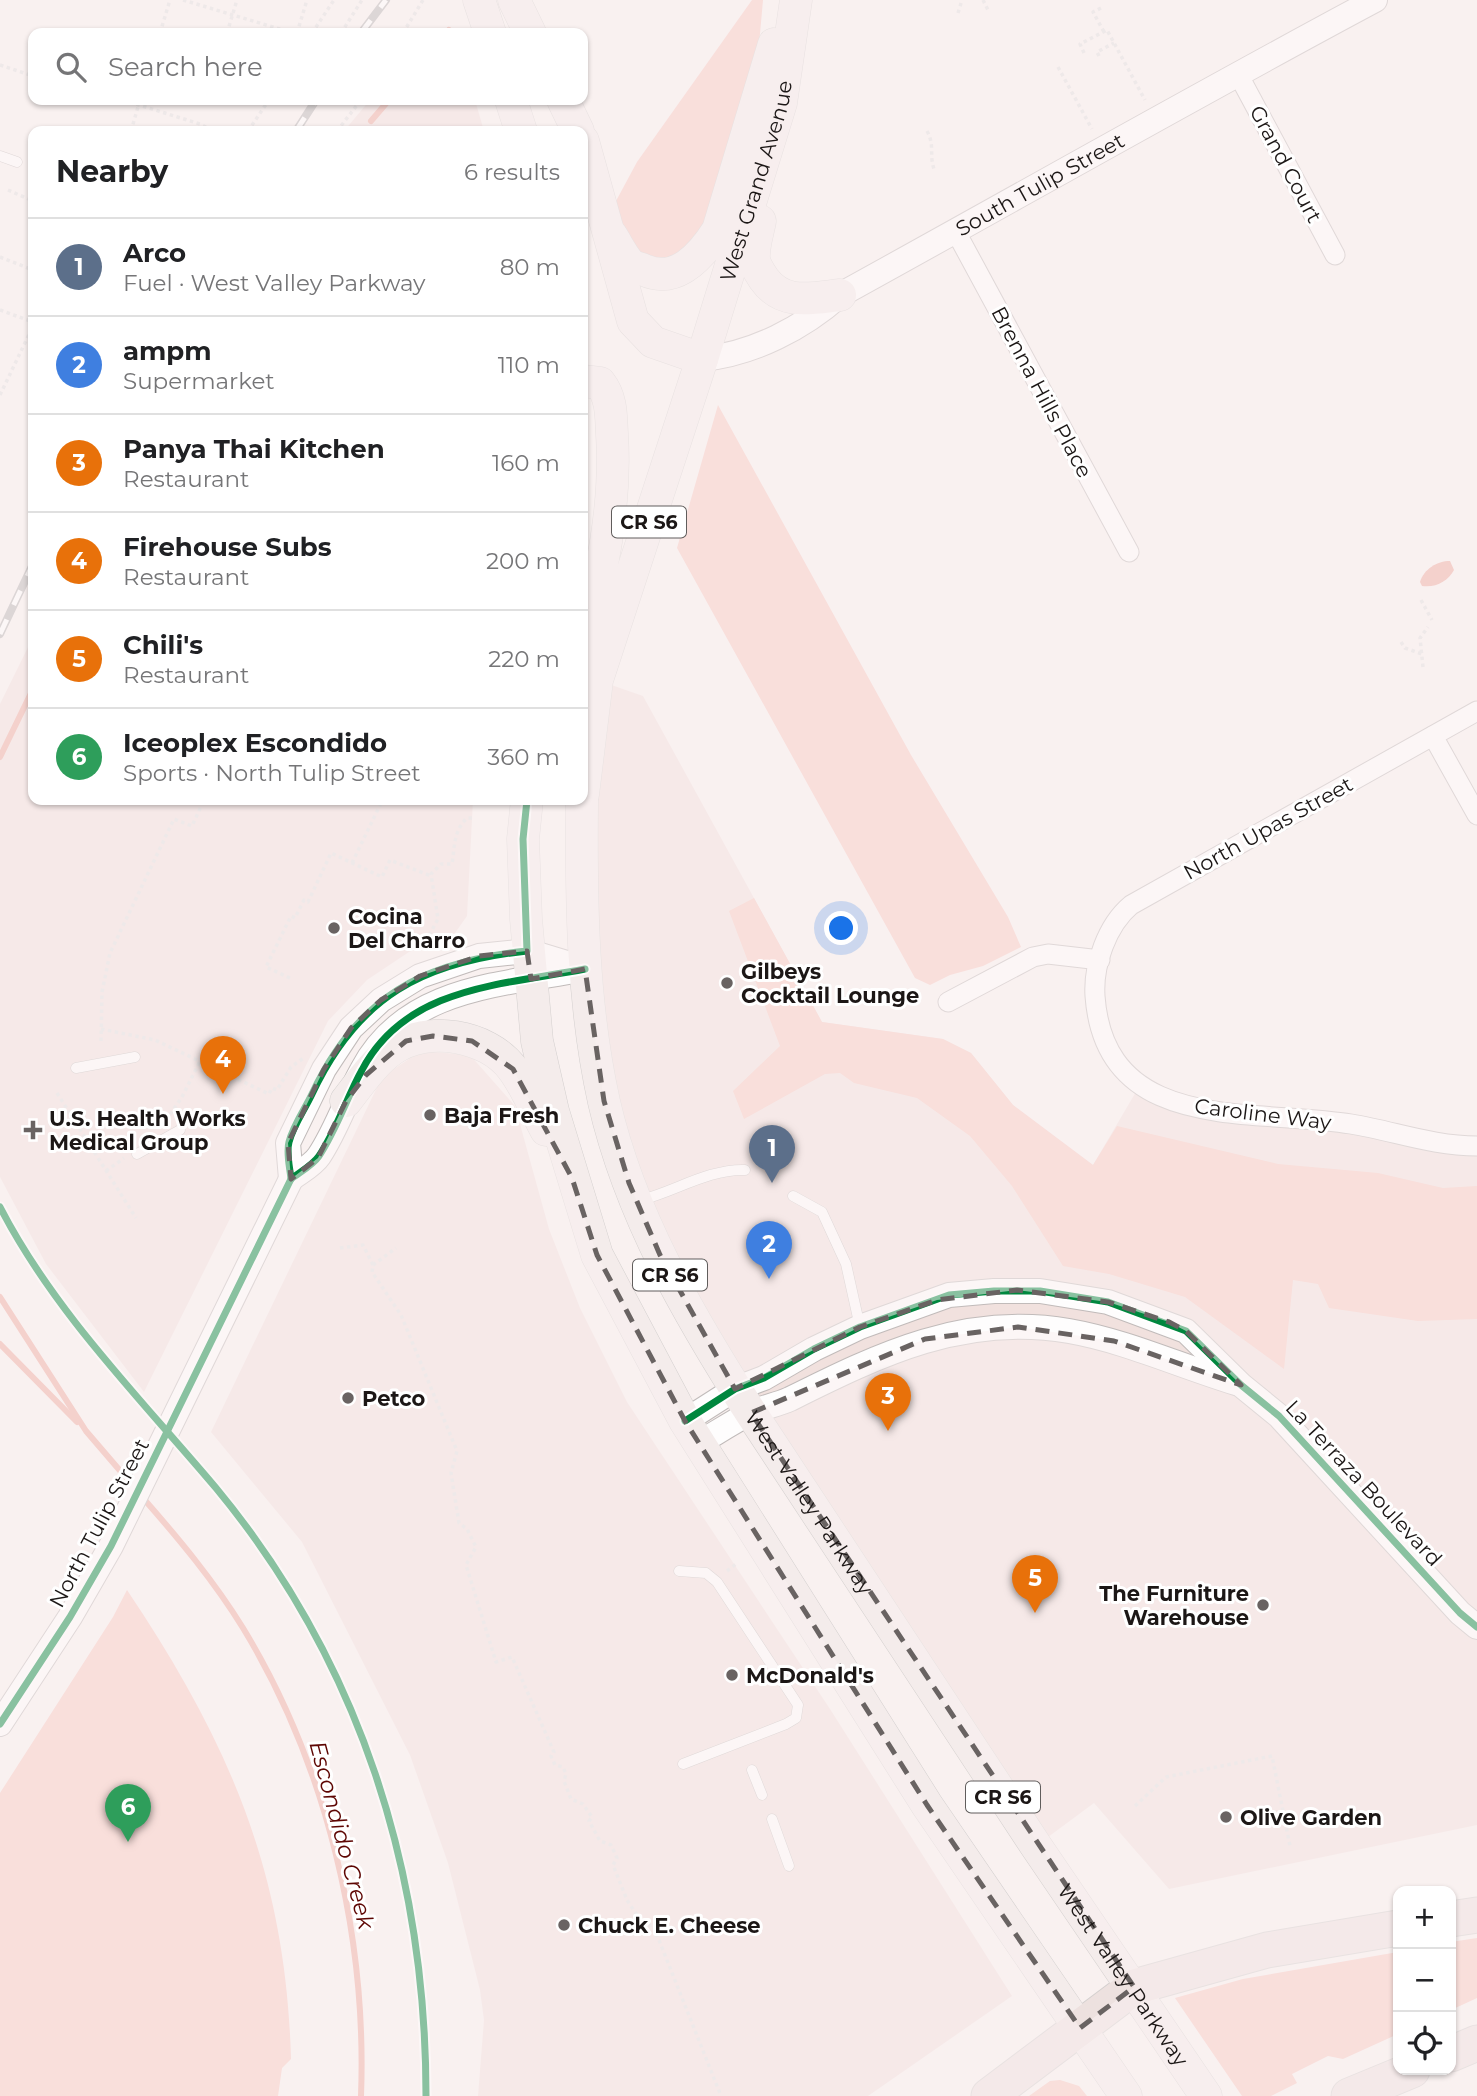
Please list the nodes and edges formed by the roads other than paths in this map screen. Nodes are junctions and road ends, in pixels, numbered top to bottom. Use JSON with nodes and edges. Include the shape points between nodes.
{"nodes":[{"id":1,"x":478,"y":0,"type":"edge"},
{"id":2,"x":514,"y":0,"type":"edge"},
{"id":3,"x":787,"y":0,"type":"edge"},
{"id":4,"x":796,"y":0,"type":"edge"},
{"id":5,"x":1374,"y":0,"type":"edge"},
{"id":6,"x":488,"y":28,"type":"edge"},
{"id":7,"x":528,"y":28,"type":"edge"},
{"id":8,"x":1238,"y":74,"type":"junction"},
{"id":9,"x":781,"y":103,"type":"junction"},
{"id":10,"x":513,"y":105,"type":"edge"},
{"id":11,"x":565,"y":105,"type":"edge"},
{"id":12,"x":519,"y":126,"type":"edge"},
{"id":13,"x":576,"y":126,"type":"edge"},
{"id":14,"x":0,"y":156,"type":"edge"},
{"id":15,"x":588,"y":158,"type":"edge"},
{"id":16,"x":17,"y":162,"type":"dead end"},
{"id":17,"x":956,"y":232,"type":"junction"},
{"id":18,"x":611,"y":235,"type":"junction"},
{"id":19,"x":1335,"y":255,"type":"dead end"},
{"id":20,"x":841,"y":296,"type":"junction"},
{"id":21,"x":702,"y":359,"type":"junction"},
{"id":22,"x":588,"y":382,"type":"edge"},
{"id":23,"x":1129,"y":552,"type":"dead end"},
{"id":24,"x":588,"y":629,"type":"edge"},
{"id":25,"x":1477,"y":711,"type":"edge"},
{"id":26,"x":1433,"y":736,"type":"junction"},
{"id":27,"x":588,"y":747,"type":"edge"},
{"id":28,"x":526,"y":805,"type":"edge"},
{"id":29,"x":581,"y":805,"type":"edge"},
{"id":30,"x":1477,"y":815,"type":"edge"},
{"id":31,"x":1111,"y":930,"type":"joint"},
{"id":32,"x":1100,"y":960,"type":"junction"},
{"id":33,"x":529,"y":965,"type":"junction"},
{"id":34,"x":585,"y":969,"type":"junction"},
{"id":35,"x":948,"y":1002,"type":"dead end"},
{"id":36,"x":135,"y":1057,"type":"dead end"},
{"id":37,"x":76,"y":1068,"type":"dead end"},
{"id":38,"x":346,"y":1101,"type":"junction"},
{"id":39,"x":180,"y":1130,"type":"dead end"},
{"id":40,"x":1477,"y":1146,"type":"edge"},
{"id":41,"x":137,"y":1154,"type":"dead end"},
{"id":42,"x":745,"y":1170,"type":"dead end"},
{"id":43,"x":572,"y":1178,"type":"junction"},
{"id":44,"x":291,"y":1179,"type":"junction"},
{"id":45,"x":793,"y":1196,"type":"dead end"},
{"id":46,"x":637,"y":1200,"type":"junction"},
{"id":47,"x":860,"y":1327,"type":"junction"},
{"id":48,"x":1241,"y":1385,"type":"junction"},
{"id":49,"x":743,"y":1401,"type":"junction"},
{"id":50,"x":692,"y":1432,"type":"junction"},
{"id":51,"x":679,"y":1571,"type":"dead end"},
{"id":52,"x":1477,"y":1627,"type":"edge"},
{"id":53,"x":0,"y":1724,"type":"edge"},
{"id":54,"x":683,"y":1764,"type":"dead end"},
{"id":55,"x":752,"y":1770,"type":"dead end"},
{"id":56,"x":762,"y":1795,"type":"dead end"},
{"id":57,"x":772,"y":1819,"type":"dead end"},
{"id":58,"x":789,"y":1866,"type":"dead end"},
{"id":59,"x":1477,"y":1915,"type":"edge"},
{"id":60,"x":1456,"y":1918,"type":"edge"},
{"id":61,"x":1393,"y":1929,"type":"edge"},
{"id":62,"x":1134,"y":1987,"type":"junction"},
{"id":63,"x":1080,"y":2028,"type":"junction"},
{"id":64,"x":1477,"y":2043,"type":"edge"},
{"id":65,"x":1456,"y":2052,"type":"edge"},
{"id":66,"x":1400,"y":2075,"type":"edge"},
{"id":67,"x":989,"y":2096,"type":"edge"},
{"id":68,"x":1126,"y":2096,"type":"edge"},
{"id":69,"x":1206,"y":2096,"type":"edge"},
{"id":70,"x":1349,"y":2096,"type":"edge"}],
"edges":[{"from":1,"to":6,"type":"main road"},
{"from":2,"to":7,"type":"main road"},
{"from":3,"to":18,"type":"main road","via":[[718,230],[707,247],[689,265],[668,275],[649,273],[631,265]]},
{"from":4,"to":9,"type":"main road","name":"West Grand Avenue","number":"CR S6"},
{"from":5,"to":8,"type":"street","name":"South Tulip Street"},
{"from":8,"to":17,"type":"street","name":"South Tulip Street"},
{"from":8,"to":19,"type":"street","name":"Grand Court"},
{"from":9,"to":20,"type":"main road","via":[[756,267],[781,296]]},
{"from":9,"to":21,"type":"main road","name":"West Grand Avenue","number":"CR S6"},
{"from":10,"to":12,"type":"main road"},
{"from":11,"to":13,"type":"main road"},
{"from":14,"to":16,"type":"lane"},
{"from":15,"to":18,"type":"main road"},
{"from":17,"to":20,"type":"street","name":"South Tulip Street"},
{"from":17,"to":23,"type":"street","name":"Brenna Hills Place"},
{"from":18,"to":21,"type":"main road","via":[[629,311],[642,334]]},
{"from":20,"to":21,"type":"street","name":"South Tulip Street","via":[[801,326],[726,356]]},
{"from":21,"to":27,"type":"main road","name":"West Valley Parkway","number":"CR S6","via":[[597,680]]},
{"from":22,"to":24,"type":"main road","via":[[600,383],[609,402],[612,507]]},
{"from":25,"to":26,"type":"street","name":"North Upas Street"},
{"from":26,"to":30,"type":"street"},
{"from":26,"to":31,"type":"street","name":"North Upas Street","via":[[1132,905]]},
{"from":28,"to":33,"type":"main road","number":"CR S6","via":[[523,839]]},
{"from":29,"to":34,"type":"main road","name":"West Valley Parkway","number":"CR S6"},
{"from":31,"to":32,"type":"street","name":"Caroline Way"},
{"from":32,"to":35,"type":"street","via":[[1048,954],[1033,957]]},
{"from":32,"to":40,"type":"street","name":"Caroline Way","via":[[1094,984],[1096,1014],[1115,1063],[1140,1085],[1172,1102],[1215,1112],[1350,1124],[1415,1140]]},
{"from":33,"to":34,"type":"street","name":"North Tulip Street"},
{"from":33,"to":38,"type":"street","name":"North Tulip Street","via":[[425,1006],[377,1046]]},
{"from":33,"to":43,"type":"main road","number":"CR S6","via":[[537,1041]]},
{"from":33,"to":44,"type":"street","name":"North Tulip Street","via":[[479,956],[420,976],[381,1000],[351,1028],[324,1069],[288,1143]]},
{"from":34,"to":46,"type":"main road","name":"West Valley Parkway","number":"CR S6","via":[[604,1101]]},
{"from":36,"to":37,"type":"lane"},
{"from":38,"to":43,"type":"main road","via":[[381,1058],[406,1041],[433,1036],[472,1041],[495,1052],[513,1069]]},
{"from":38,"to":44,"type":"street","name":"North Tulip Street","via":[[318,1158]]},
{"from":39,"to":41,"type":"lane"},
{"from":42,"to":46,"type":"lane","via":[[723,1169],[664,1194]]},
{"from":43,"to":50,"type":"main road","number":"CR S6","via":[[597,1255]]},
{"from":44,"to":53,"type":"street","name":"North Tulip Street","via":[[111,1546]]},
{"from":45,"to":47,"type":"lane","via":[[822,1212],[846,1264]]},
{"from":46,"to":49,"type":"main road","name":"West Valley Parkway","number":"CR S6","via":[[707,1345]]},
{"from":47,"to":48,"type":"street","name":"La Terraza Boulevard","via":[[949,1296],[1017,1290],[1062,1293],[1130,1308],[1186,1331]]},
{"from":47,"to":49,"type":"street","name":"La Terraza Boulevard"},
{"from":48,"to":49,"type":"street","name":"La Terraza Boulevard","via":[[1114,1341],[1022,1326],[925,1339],[782,1402]]},
{"from":48,"to":52,"type":"street","name":"La Terraza Boulevard","via":[[1279,1416]]},
{"from":49,"to":50,"type":"street","name":"La Terraza Boulevard"},
{"from":49,"to":62,"type":"main road","name":"West Valley Parkway","number":"CR S6"},
{"from":50,"to":63,"type":"main road","number":"CR S6","via":[[927,1805]]},
{"from":51,"to":54,"type":"lane","via":[[706,1573],[717,1582],[798,1705],[796,1718],[786,1724]]},
{"from":55,"to":56,"type":"lane"},
{"from":57,"to":58,"type":"lane"},
{"from":59,"to":60,"type":"highway"},
{"from":61,"to":62,"type":"highway","via":[[1267,1950]]},
{"from":62,"to":63,"type":"highway"},
{"from":62,"to":69,"type":"main road","name":"West Valley Parkway","number":"CR S6"},
{"from":63,"to":67,"type":"highway"},
{"from":63,"to":68,"type":"main road","number":"CR S6"},
{"from":64,"to":65,"type":"highway"},
{"from":66,"to":70,"type":"highway"}]}
